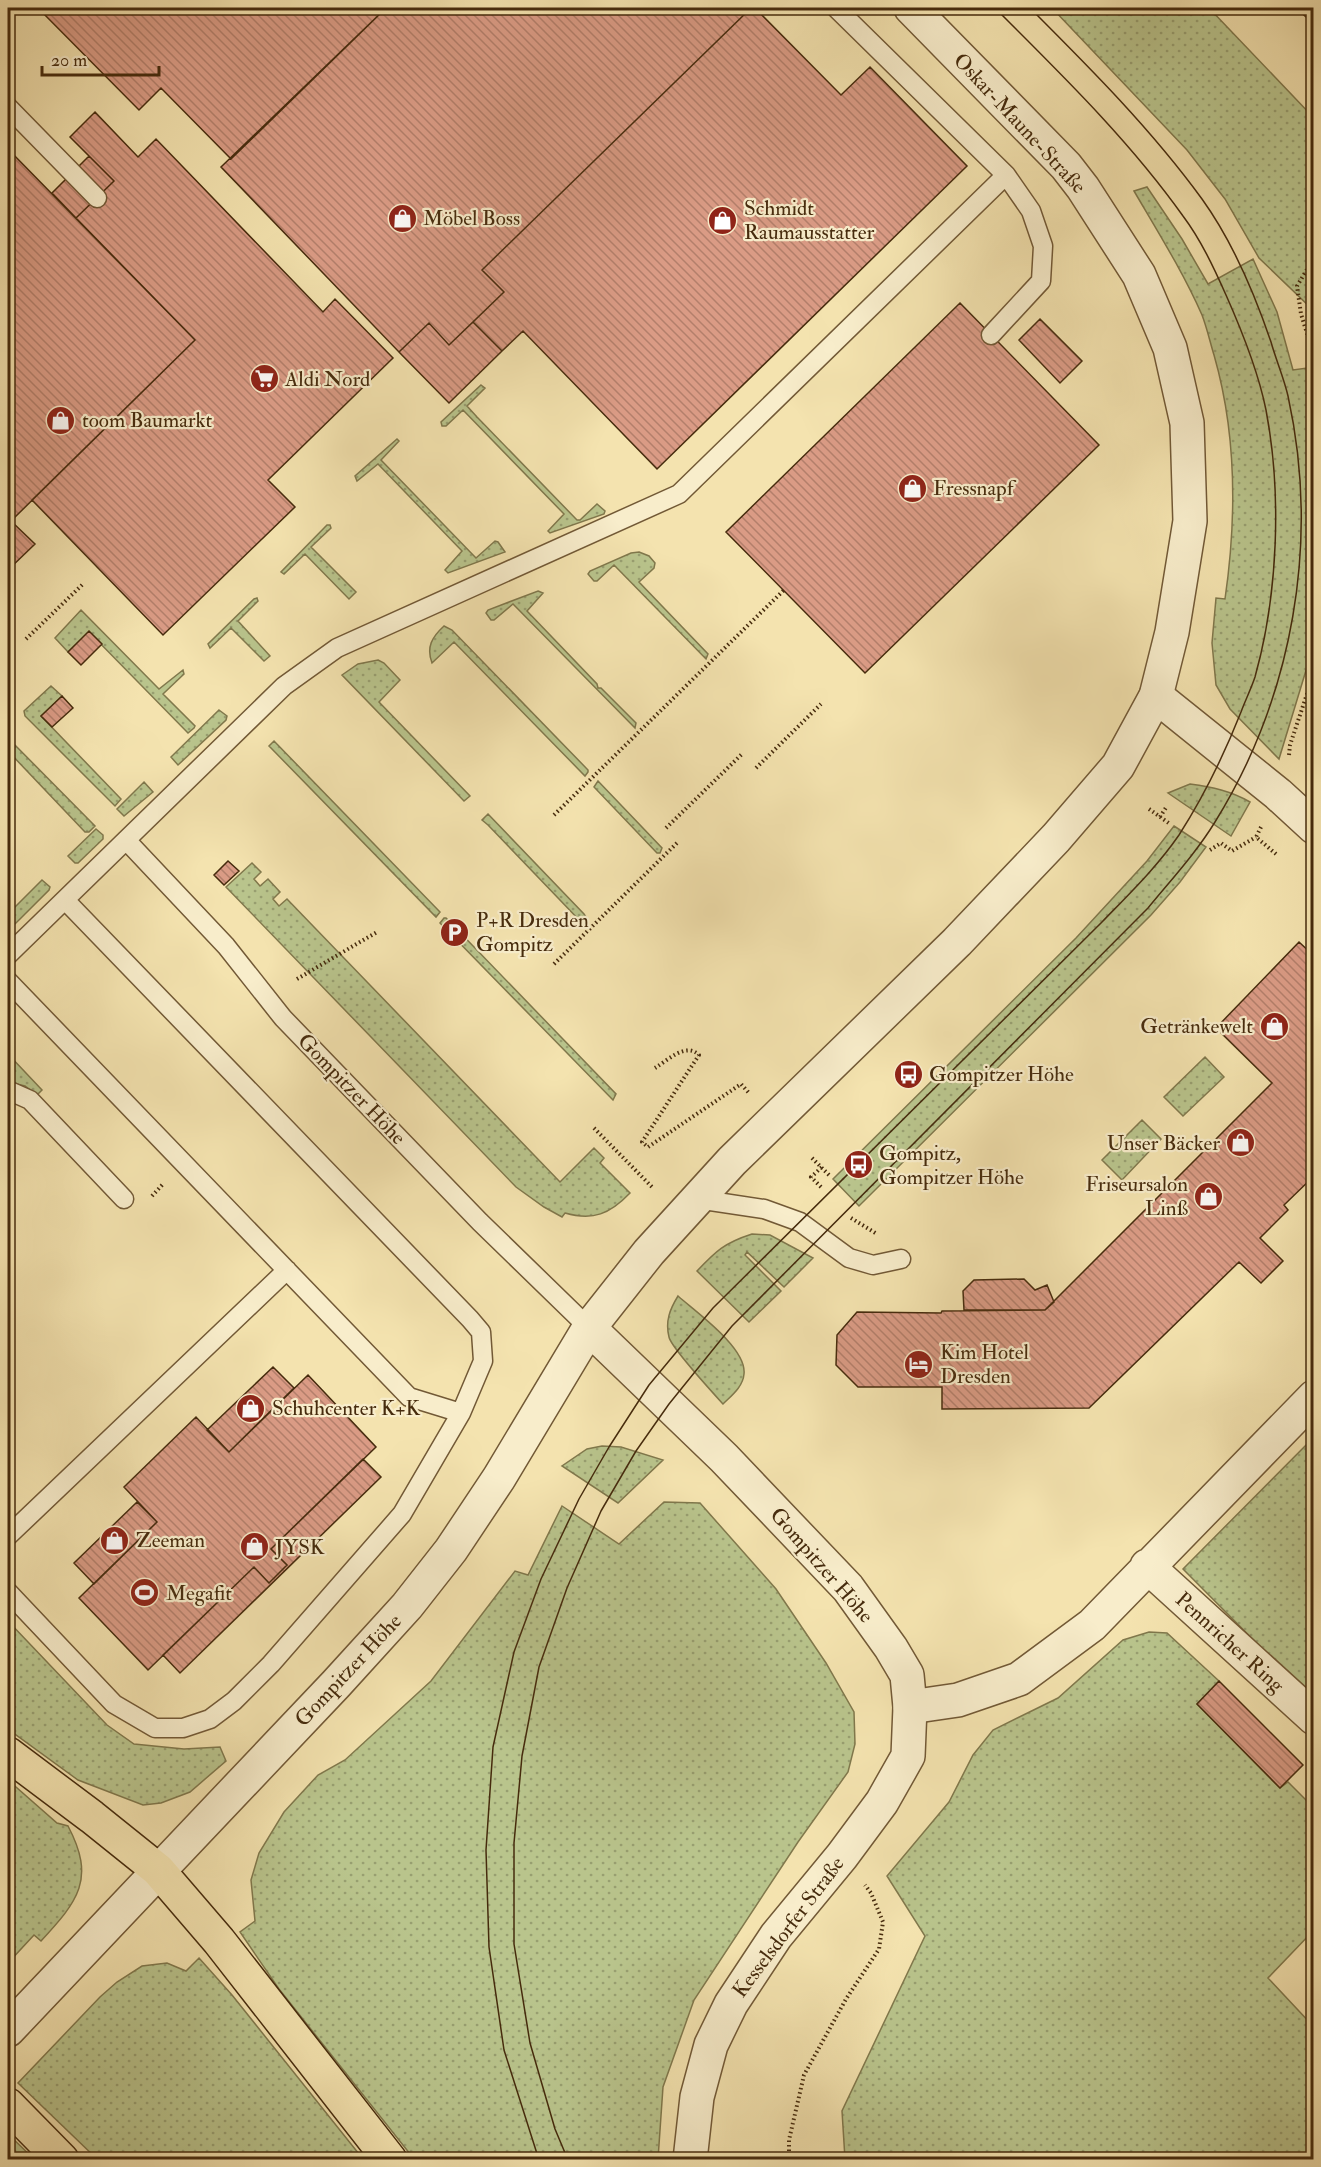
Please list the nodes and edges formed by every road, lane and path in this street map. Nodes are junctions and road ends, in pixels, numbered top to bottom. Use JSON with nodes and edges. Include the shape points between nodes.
{"nodes":[{"id":1,"x":836,"y":8,"type":"edge"},
{"id":2,"x":911,"y":8,"type":"edge"},
{"id":3,"x":8,"y":107,"type":"edge"},
{"id":4,"x":1006,"y":175,"type":"junction"},
{"id":5,"x":97,"y":198,"type":"dead end"},
{"id":6,"x":1314,"y":258,"type":"edge"},
{"id":7,"x":991,"y":335,"type":"dead end"},
{"id":8,"x":1314,"y":356,"type":"edge"},
{"id":9,"x":83,"y":584,"type":"dead end"},
{"id":10,"x":784,"y":590,"type":"dead end"},
{"id":11,"x":26,"y":639,"type":"dead end"},
{"id":12,"x":1314,"y":673,"type":"edge"},
{"id":13,"x":1156,"y":696,"type":"junction"},
{"id":14,"x":821,"y":704,"type":"dead end"},
{"id":15,"x":742,"y":754,"type":"dead end"},
{"id":16,"x":1288,"y":764,"type":"dead end"},
{"id":17,"x":756,"y":768,"type":"dead end"},
{"id":18,"x":1167,"y":806,"type":"dead end"},
{"id":19,"x":1149,"y":809,"type":"dead end"},
{"id":20,"x":554,"y":815,"type":"dead end"},
{"id":21,"x":1160,"y":817,"type":"junction"},
{"id":22,"x":1170,"y":824,"type":"dead end"},
{"id":23,"x":1314,"y":827,"type":"edge"},
{"id":24,"x":666,"y":828,"type":"dead end"},
{"id":25,"x":1256,"y":837,"type":"dead end"},
{"id":26,"x":126,"y":840,"type":"junction"},
{"id":27,"x":679,"y":841,"type":"dead end"},
{"id":28,"x":1210,"y":850,"type":"dead end"},
{"id":29,"x":64,"y":900,"type":"junction"},
{"id":30,"x":376,"y":932,"type":"dead end"},
{"id":31,"x":8,"y":955,"type":"edge"},
{"id":32,"x":554,"y":964,"type":"dead end"},
{"id":33,"x":297,"y":979,"type":"dead end"},
{"id":34,"x":8,"y":981,"type":"edge"},
{"id":35,"x":656,"y":1068,"type":"dead end"},
{"id":36,"x":8,"y":1092,"type":"edge"},
{"id":37,"x":750,"y":1094,"type":"dead end"},
{"id":38,"x":594,"y":1128,"type":"dead end"},
{"id":39,"x":812,"y":1158,"type":"dead end"},
{"id":40,"x":184,"y":1164,"type":"junction"},
{"id":41,"x":822,"y":1167,"type":"junction"},
{"id":42,"x":830,"y":1176,"type":"dead end"},
{"id":43,"x":820,"y":1187,"type":"dead end"},
{"id":44,"x":653,"y":1188,"type":"dead end"},
{"id":45,"x":124,"y":1199,"type":"dead end"},
{"id":46,"x":697,"y":1199,"type":"junction"},
{"id":47,"x":144,"y":1203,"type":"dead end"},
{"id":48,"x":851,"y":1218,"type":"dead end"},
{"id":49,"x":870,"y":1230,"type":"dead end"},
{"id":50,"x":901,"y":1259,"type":"dead end"},
{"id":51,"x":287,"y":1270,"type":"junction"},
{"id":52,"x":589,"y":1328,"type":"junction"},
{"id":53,"x":1314,"y":1397,"type":"edge"},
{"id":54,"x":460,"y":1413,"type":"junction"},
{"id":55,"x":8,"y":1536,"type":"edge"},
{"id":56,"x":1147,"y":1566,"type":"junction"},
{"id":57,"x":8,"y":1592,"type":"edge"},
{"id":58,"x":910,"y":1707,"type":"junction"},
{"id":59,"x":1314,"y":1718,"type":"edge"},
{"id":60,"x":8,"y":1754,"type":"edge"},
{"id":61,"x":158,"y":1870,"type":"junction"},
{"id":62,"x":861,"y":1880,"type":"dead end"},
{"id":63,"x":8,"y":2030,"type":"edge"},
{"id":64,"x":8,"y":2105,"type":"edge"},
{"id":65,"x":62,"y":2160,"type":"edge"},
{"id":66,"x":390,"y":2160,"type":"edge"},
{"id":67,"x":690,"y":2160,"type":"edge"},
{"id":68,"x":789,"y":2160,"type":"edge"}],
"edges":[{"from":1,"to":4,"type":"lane"},
{"from":2,"to":13,"type":"street","name":"Oskar-Maune-Straße","via":[[1066,165],[1139,275],[1170,348],[1187,423],[1190,521],[1172,632]]},
{"from":3,"to":5,"type":"lane"},
{"from":4,"to":7,"type":"lane","via":[[1031,211],[1043,246],[1041,281]]},
{"from":4,"to":26,"type":"lane","via":[[679,494],[337,648],[284,687]]},
{"from":6,"to":8,"type":"path","via":[[1297,286]]},
{"from":9,"to":11,"type":"path"},
{"from":10,"to":20,"type":"path"},
{"from":12,"to":16,"type":"path","via":[[1290,745]]},
{"from":13,"to":23,"type":"street"},
{"from":13,"to":46,"type":"street","name":"Gompitzer Höhe","via":[[1118,766],[1104,783],[952,946]]},
{"from":14,"to":17,"type":"path"},
{"from":15,"to":24,"type":"path"},
{"from":18,"to":21,"type":"path"},
{"from":19,"to":21,"type":"path"},
{"from":21,"to":22,"type":"path"},
{"from":25,"to":28,"type":"path","via":[[1232,851],[1221,843]]},
{"from":26,"to":29,"type":"lane"},
{"from":26,"to":52,"type":"lane","name":"Gompitzer Höhe","via":[[226,946],[283,1018],[480,1222]]},
{"from":27,"to":32,"type":"path"},
{"from":29,"to":31,"type":"lane"},
{"from":29,"to":54,"type":"lane","via":[[481,1332],[483,1361]]},
{"from":30,"to":33,"type":"path"},
{"from":34,"to":40,"type":"lane"},
{"from":35,"to":37,"type":"path","via":[[686,1049],[699,1055],[642,1142],[648,1147],[741,1084]]},
{"from":36,"to":45,"type":"lane","via":[[30,1100]]},
{"from":38,"to":44,"type":"path"},
{"from":39,"to":41,"type":"path"},
{"from":40,"to":47,"type":"path"},
{"from":40,"to":51,"type":"lane"},
{"from":41,"to":42,"type":"path"},
{"from":41,"to":43,"type":"path","via":[[811,1177]]},
{"from":46,"to":50,"type":"lane","via":[[764,1209],[800,1222],[849,1258],[873,1265]]},
{"from":46,"to":52,"type":"street","name":"Gompitzer Höhe"},
{"from":48,"to":49,"type":"path"},
{"from":51,"to":54,"type":"lane","via":[[409,1397]]},
{"from":51,"to":55,"type":"lane"},
{"from":52,"to":58,"type":"street","name":"Gompitzer Höhe","via":[[724,1458],[848,1588],[907,1675]]},
{"from":52,"to":61,"type":"street","name":"Gompitzer Höhe","via":[[499,1478],[407,1606]]},
{"from":53,"to":56,"type":"street"},
{"from":54,"to":57,"type":"lane","via":[[402,1514],[271,1664],[210,1719],[183,1728],[155,1728],[114,1704]]},
{"from":56,"to":58,"type":"street","via":[[1092,1625],[1019,1680],[958,1700]]},
{"from":56,"to":59,"type":"street","name":"Pennricher Ring"},
{"from":58,"to":67,"type":"street","name":"Kesselsdorfer Straße","via":[[908,1756],[882,1802],[776,1936],[731,2004],[711,2045],[697,2097]]},
{"from":60,"to":61,"type":"highway"},
{"from":61,"to":63,"type":"street","name":"Gompitzer Höhe"},
{"from":61,"to":66,"type":"highway","via":[[219,1941]]},
{"from":62,"to":68,"type":"path","via":[[883,1922],[879,1949],[804,2075],[789,2140]]},
{"from":64,"to":65,"type":"highway"}]}
